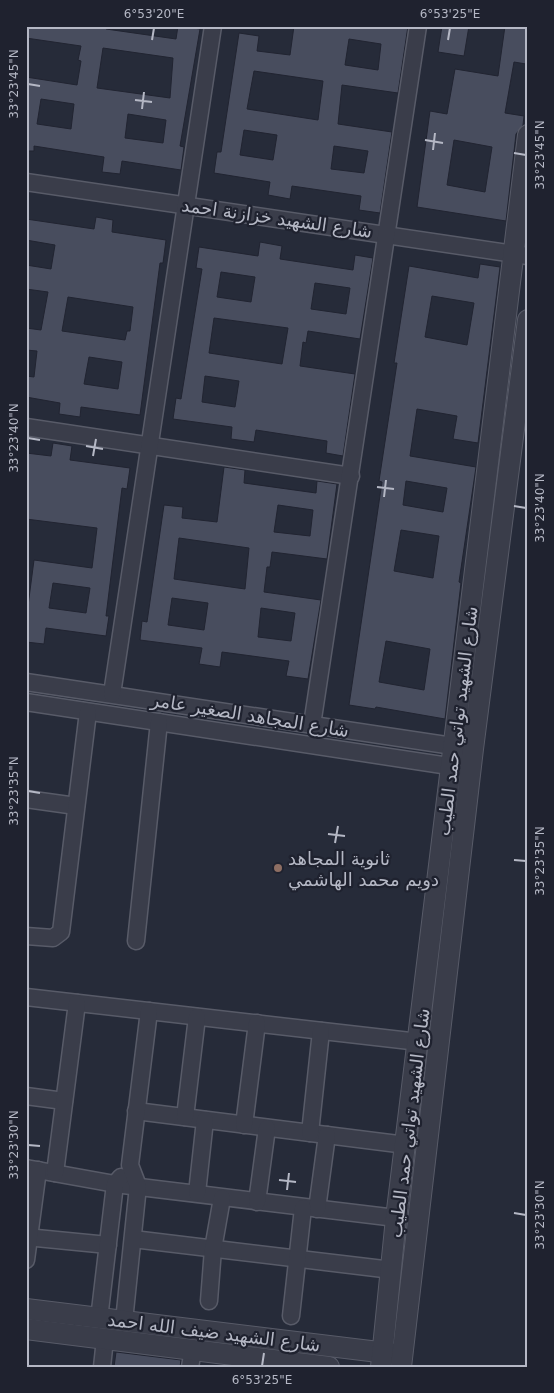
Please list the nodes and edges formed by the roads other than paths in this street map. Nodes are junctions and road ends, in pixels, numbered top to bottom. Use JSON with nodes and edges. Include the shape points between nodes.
{"nodes":[{"id":1,"x":213,"y":26,"type":"edge"},
{"id":2,"x":418,"y":26,"type":"edge"},
{"id":3,"x":528,"y":136,"type":"edge"},
{"id":4,"x":26,"y":182,"type":"edge"},
{"id":5,"x":185,"y":205,"type":"junction"},
{"id":6,"x":388,"y":235,"type":"junction"},
{"id":7,"x":520,"y":255,"type":"edge"},
{"id":8,"x":528,"y":320,"type":"edge"},
{"id":9,"x":26,"y":427,"type":"edge"},
{"id":10,"x":148,"y":445,"type":"junction"},
{"id":11,"x":351,"y":476,"type":"junction"},
{"id":12,"x":26,"y":682,"type":"edge"},
{"id":13,"x":112,"y":694,"type":"junction"},
{"id":14,"x":26,"y":702,"type":"edge"},
{"id":15,"x":88,"y":712,"type":"junction"},
{"id":16,"x":159,"y":722,"type":"junction"},
{"id":17,"x":312,"y":725,"type":"junction"},
{"id":18,"x":463,"y":747,"type":"junction"},
{"id":19,"x":461,"y":768,"type":"junction"},
{"id":20,"x":26,"y":799,"type":"edge"},
{"id":21,"x":76,"y":806,"type":"junction"},
{"id":22,"x":26,"y":936,"type":"edge"},
{"id":23,"x":136,"y":941,"type":"dead end"},
{"id":24,"x":26,"y":997,"type":"edge"},
{"id":25,"x":77,"y":1003,"type":"junction"},
{"id":26,"x":149,"y":1011,"type":"junction"},
{"id":27,"x":197,"y":1017,"type":"junction"},
{"id":28,"x":257,"y":1023,"type":"junction"},
{"id":29,"x":321,"y":1031,"type":"junction"},
{"id":30,"x":419,"y":1042,"type":"junction"},
{"id":31,"x":26,"y":1096,"type":"edge"},
{"id":32,"x":64,"y":1101,"type":"junction"},
{"id":33,"x":136,"y":1111,"type":"junction"},
{"id":34,"x":185,"y":1117,"type":"junction"},
{"id":35,"x":205,"y":1120,"type":"junction"},
{"id":36,"x":244,"y":1125,"type":"junction"},
{"id":37,"x":267,"y":1128,"type":"junction"},
{"id":38,"x":310,"y":1133,"type":"junction"},
{"id":39,"x":327,"y":1135,"type":"junction"},
{"id":40,"x":406,"y":1146,"type":"junction"},
{"id":41,"x":130,"y":1165,"type":"junction"},
{"id":42,"x":32,"y":1169,"type":"edge"},
{"id":43,"x":55,"y":1173,"type":"junction"},
{"id":44,"x":115,"y":1184,"type":"junction"},
{"id":45,"x":138,"y":1186,"type":"junction"},
{"id":46,"x":197,"y":1193,"type":"junction"},
{"id":47,"x":222,"y":1198,"type":"junction"},
{"id":48,"x":257,"y":1202,"type":"junction"},
{"id":49,"x":310,"y":1208,"type":"junction"},
{"id":50,"x":396,"y":1218,"type":"junction"},
{"id":51,"x":28,"y":1237,"type":"edge"},
{"id":52,"x":133,"y":1239,"type":"junction"},
{"id":53,"x":108,"y":1244,"type":"junction"},
{"id":54,"x":213,"y":1248,"type":"junction"},
{"id":55,"x":298,"y":1259,"type":"junction"},
{"id":56,"x":26,"y":1260,"type":"edge"},
{"id":57,"x":392,"y":1270,"type":"junction"},
{"id":58,"x":209,"y":1301,"type":"dead end"},
{"id":59,"x":26,"y":1309,"type":"edge"},
{"id":60,"x":291,"y":1316,"type":"dead end"},
{"id":61,"x":99,"y":1318,"type":"junction"},
{"id":62,"x":124,"y":1322,"type":"junction"},
{"id":63,"x":26,"y":1329,"type":"edge"},
{"id":64,"x":105,"y":1339,"type":"junction"},
{"id":65,"x":192,"y":1358,"type":"edge"},
{"id":66,"x":381,"y":1360,"type":"edge"},
{"id":67,"x":402,"y":1361,"type":"edge"},
{"id":68,"x":274,"y":1363,"type":"edge"},
{"id":69,"x":102,"y":1367,"type":"edge"},
{"id":70,"x":328,"y":1367,"type":"edge"}],
"edges":[{"from":1,"to":5,"type":"street"},
{"from":2,"to":6,"type":"street"},
{"from":3,"to":7,"type":"street","name":"شارع الشهيد تواتي حمد الطيب"},
{"from":4,"to":5,"type":"street","name":"شارع الشهيد خزازنة احمد"},
{"from":5,"to":6,"type":"street","name":"شارع الشهيد خزازنة احمد"},
{"from":5,"to":10,"type":"street"},
{"from":6,"to":7,"type":"street","name":"شارع الشهيد خزازنة احمد"},
{"from":6,"to":11,"type":"street"},
{"from":7,"to":18,"type":"street","name":"شارع الشهيد تواتي حمد الطيب"},
{"from":8,"to":18,"type":"street","name":"شارع الشهيد تواتي حمد الطيب"},
{"from":9,"to":10,"type":"street"},
{"from":10,"to":11,"type":"street"},
{"from":10,"to":13,"type":"street"},
{"from":11,"to":17,"type":"street"},
{"from":12,"to":13,"type":"street","name":"شارع المجاهد الصغير عامر"},
{"from":13,"to":17,"type":"street","name":"شارع المجاهد الصغير عامر"},
{"from":14,"to":15,"type":"street","name":"شارع المجاهد الصغير عامر"},
{"from":15,"to":16,"type":"street","name":"شارع المجاهد الصغير عامر"},
{"from":15,"to":21,"type":"street"},
{"from":16,"to":19,"type":"street","name":"شارع المجاهد الصغير عامر"},
{"from":16,"to":23,"type":"street"},
{"from":17,"to":18,"type":"street","name":"شارع المجاهد الصغير عامر"},
{"from":18,"to":19,"type":"street","name":"شارع الشهيد تواتي حمد الطيب"},
{"from":19,"to":30,"type":"street","name":"شارع الشهيد تواتي حمد الطيب"},
{"from":19,"to":67,"type":"street","name":"شارع الشهيد تواتي حمد الطيب"},
{"from":20,"to":21,"type":"street"},
{"from":21,"to":22,"type":"street","via":[[61,932],[53,938]]},
{"from":24,"to":25,"type":"street"},
{"from":25,"to":26,"type":"street"},
{"from":25,"to":32,"type":"street"},
{"from":26,"to":27,"type":"street"},
{"from":26,"to":33,"type":"street"},
{"from":27,"to":28,"type":"street"},
{"from":27,"to":34,"type":"street"},
{"from":28,"to":29,"type":"street"},
{"from":28,"to":36,"type":"street"},
{"from":29,"to":30,"type":"street"},
{"from":29,"to":38,"type":"street"},
{"from":30,"to":40,"type":"street","name":"شارع الشهيد تواتي حمد الطيب"},
{"from":31,"to":32,"type":"street"},
{"from":32,"to":43,"type":"street"},
{"from":33,"to":34,"type":"street"},
{"from":33,"to":41,"type":"street"},
{"from":34,"to":35,"type":"street"},
{"from":35,"to":36,"type":"street"},
{"from":35,"to":46,"type":"street"},
{"from":36,"to":37,"type":"street"},
{"from":37,"to":38,"type":"street"},
{"from":37,"to":48,"type":"street"},
{"from":38,"to":39,"type":"street"},
{"from":39,"to":40,"type":"street"},
{"from":39,"to":49,"type":"street"},
{"from":40,"to":50,"type":"street","name":"شارع الشهيد تواتي حمد الطيب"},
{"from":41,"to":44,"type":"street"},
{"from":41,"to":45,"type":"street"},
{"from":42,"to":43,"type":"street"},
{"from":42,"to":51,"type":"street"},
{"from":43,"to":44,"type":"street"},
{"from":44,"to":45,"type":"street"},
{"from":44,"to":53,"type":"street"},
{"from":45,"to":46,"type":"street"},
{"from":45,"to":52,"type":"street"},
{"from":46,"to":47,"type":"street"},
{"from":47,"to":48,"type":"street"},
{"from":47,"to":54,"type":"street"},
{"from":48,"to":49,"type":"street"},
{"from":49,"to":50,"type":"street"},
{"from":49,"to":55,"type":"street"},
{"from":50,"to":57,"type":"street","name":"شارع الشهيد تواتي حمد الطيب"},
{"from":51,"to":53,"type":"street"},
{"from":51,"to":56,"type":"street"},
{"from":52,"to":54,"type":"street"},
{"from":52,"to":62,"type":"street"},
{"from":53,"to":61,"type":"street"},
{"from":54,"to":55,"type":"street"},
{"from":54,"to":58,"type":"street"},
{"from":55,"to":57,"type":"street"},
{"from":55,"to":60,"type":"street"},
{"from":57,"to":66,"type":"street","name":"شارع الشهيد تواتي حمد الطيب"},
{"from":59,"to":61,"type":"street","name":"شارع الشهيد ضيف الله احمد"},
{"from":61,"to":62,"type":"street","name":"شارع الشهيد ضيف الله احمد"},
{"from":62,"to":66,"type":"street","name":"شارع الشهيد ضيف الله احمد"},
{"from":63,"to":64,"type":"street","name":"شارع الشهيد ضيف الله احمد"},
{"from":64,"to":65,"type":"street","name":"شارع الشهيد ضيف الله احمد"},
{"from":64,"to":69,"type":"street"},
{"from":65,"to":68,"type":"street","name":"شارع الشهيد ضيف الله احمد"},
{"from":66,"to":67,"type":"street","name":"شارع الشهيد ضيف الله احمد"},
{"from":68,"to":70,"type":"street","name":"شارع الشهيد ضيف الله احمد"}]}
